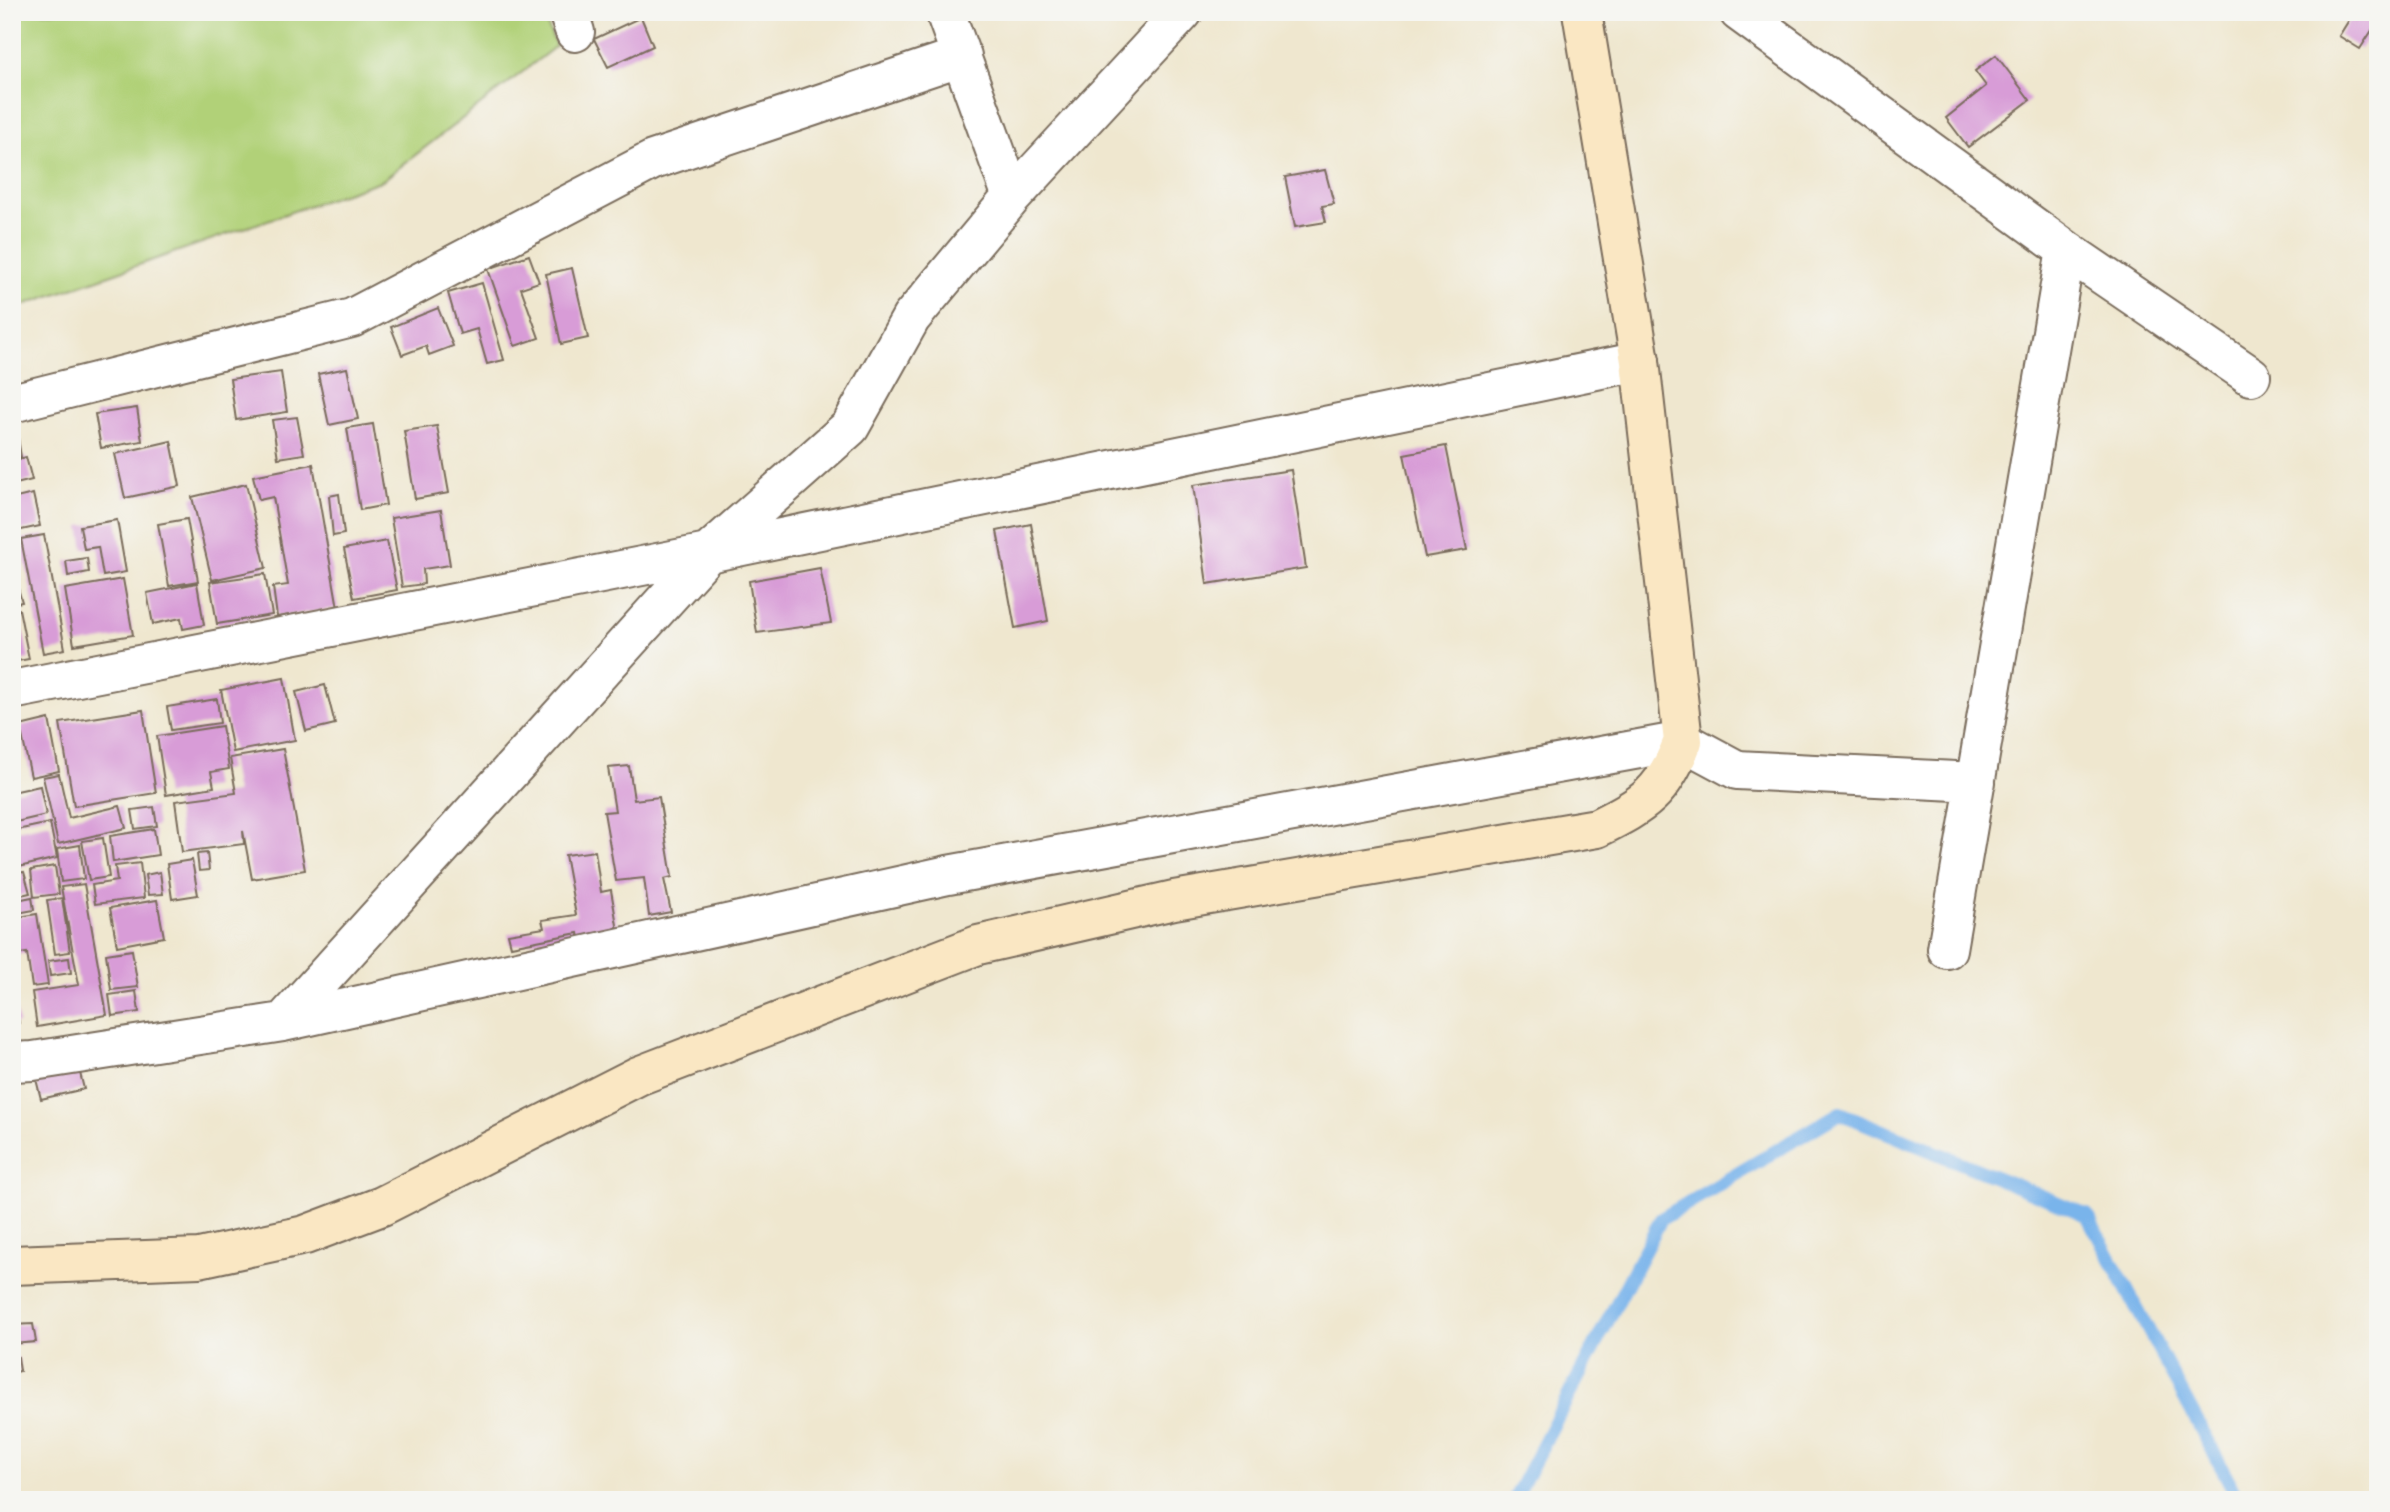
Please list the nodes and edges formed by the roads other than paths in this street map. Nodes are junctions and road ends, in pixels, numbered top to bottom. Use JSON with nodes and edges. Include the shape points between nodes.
{"nodes":[{"id":1,"x":945,"y":12,"type":"edge"},
{"id":2,"x":1183,"y":12,"type":"edge"},
{"id":3,"x":1739,"y":12,"type":"edge"},
{"id":4,"x":1590,"y":20,"type":"edge"},
{"id":5,"x":962,"y":55,"type":"junction"},
{"id":6,"x":1012,"y":197,"type":"junction"},
{"id":7,"x":2066,"y":250,"type":"junction"},
{"id":8,"x":1640,"y":361,"type":"junction"},
{"id":9,"x":2250,"y":376,"type":"dead end"},
{"id":10,"x":12,"y":403,"type":"edge"},
{"id":11,"x":708,"y":553,"type":"junction"},
{"id":12,"x":12,"y":690,"type":"edge"},
{"id":13,"x":1683,"y":741,"type":"junction"},
{"id":14,"x":1976,"y":782,"type":"junction"},
{"id":15,"x":1947,"y":950,"type":"dead end"},
{"id":16,"x":283,"y":1022,"type":"junction"},
{"id":17,"x":12,"y":1062,"type":"edge"},
{"id":18,"x":12,"y":1265,"type":"edge"}],
"edges":[{"from":1,"to":5,"type":"street"},
{"from":2,"to":6,"type":"street"},
{"from":3,"to":7,"type":"street"},
{"from":4,"to":8,"type":"street"},
{"from":5,"to":6,"type":"street"},
{"from":5,"to":10,"type":"street","via":[[653,160],[352,318]]},
{"from":6,"to":11,"type":"street","via":[[911,318],[850,427]]},
{"from":7,"to":9,"type":"street"},
{"from":7,"to":14,"type":"street"},
{"from":8,"to":11,"type":"street"},
{"from":8,"to":13,"type":"street"},
{"from":11,"to":12,"type":"street"},
{"from":11,"to":16,"type":"street"},
{"from":13,"to":14,"type":"street","via":[[1737,770]]},
{"from":13,"to":16,"type":"street","via":[[948,876]]},
{"from":13,"to":18,"type":"street","via":[[1672,769],[1655,793],[1597,828],[1174,900],[978,945],[638,1076],[382,1206],[305,1235],[199,1258]]},
{"from":14,"to":15,"type":"street"},
{"from":16,"to":17,"type":"street"}]}
